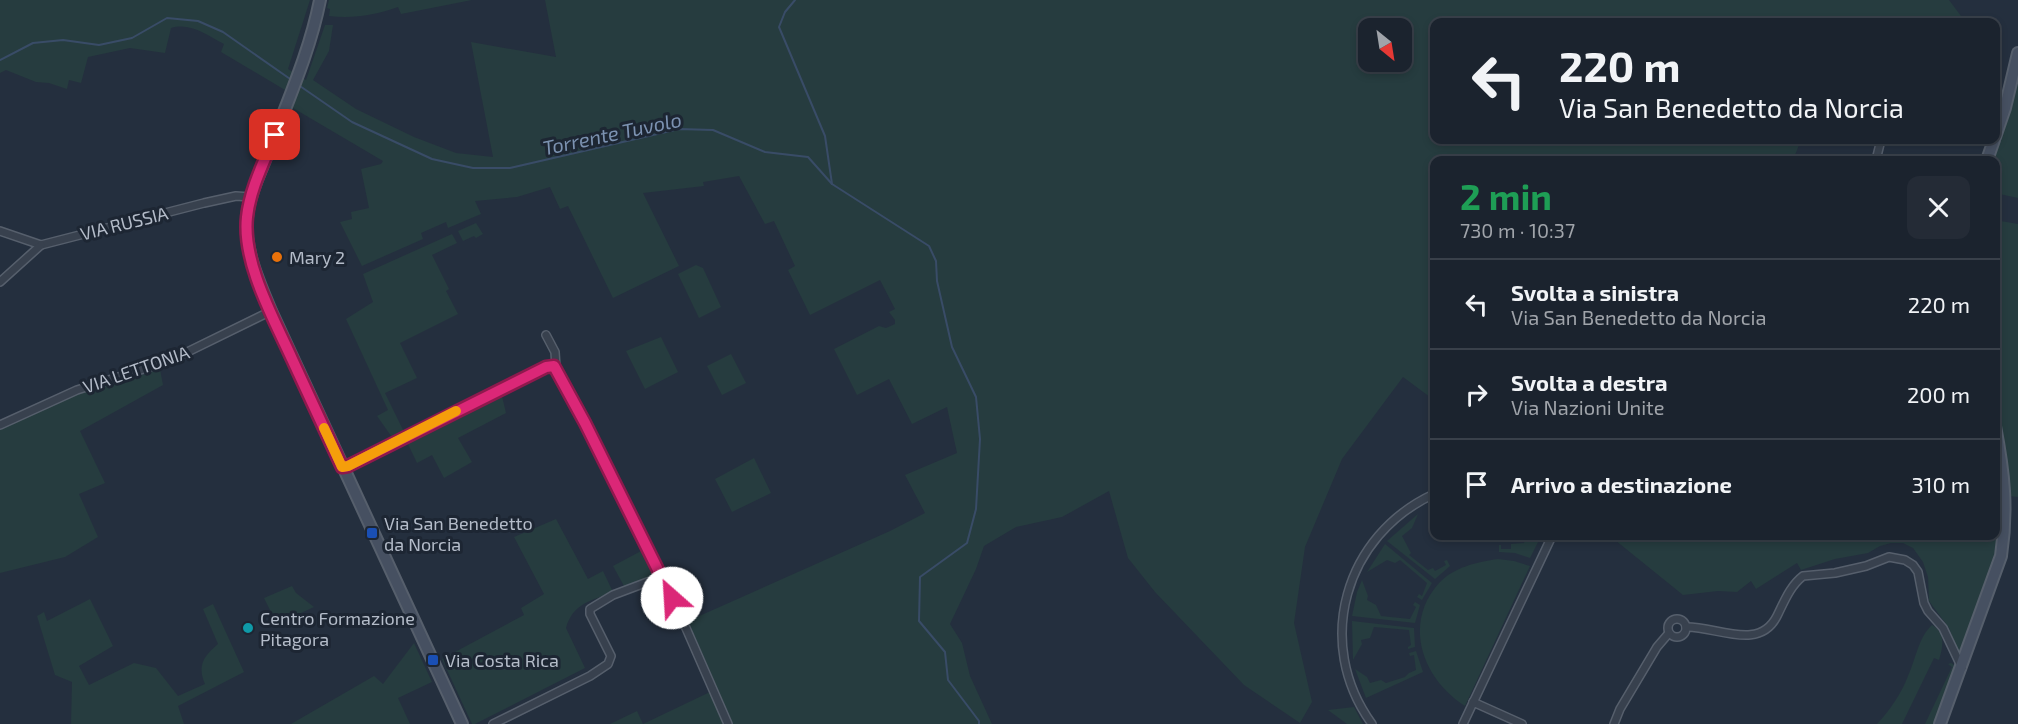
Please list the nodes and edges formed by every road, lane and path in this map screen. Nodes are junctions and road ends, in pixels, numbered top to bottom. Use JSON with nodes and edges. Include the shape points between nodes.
{"nodes":[{"id":1,"x":320,"y":0,"type":"edge"},
{"id":2,"x":2018,"y":53,"type":"edge"},
{"id":3,"x":2000,"y":123,"type":"edge"},
{"id":4,"x":250,"y":197,"type":"junction"},
{"id":5,"x":0,"y":231,"type":"edge"},
{"id":6,"x":41,"y":245,"type":"junction"},
{"id":7,"x":0,"y":282,"type":"edge"},
{"id":8,"x":271,"y":311,"type":"junction"},
{"id":9,"x":546,"y":335,"type":"dead end"},
{"id":10,"x":555,"y":352,"type":"junction"},
{"id":11,"x":546,"y":367,"type":"junction"},
{"id":12,"x":556,"y":367,"type":"junction"},
{"id":13,"x":0,"y":425,"type":"edge"},
{"id":14,"x":2000,"y":460,"type":"edge"},
{"id":15,"x":342,"y":467,"type":"junction"},
{"id":16,"x":1430,"y":496,"type":"edge"},
{"id":17,"x":1550,"y":540,"type":"edge"},
{"id":18,"x":662,"y":577,"type":"junction"},
{"id":19,"x":1686,"y":627,"type":"junction"},
{"id":20,"x":1669,"y":633,"type":"junction"},
{"id":21,"x":1962,"y":668,"type":"junction"},
{"id":22,"x":1473,"y":702,"type":"junction"},
{"id":23,"x":462,"y":724,"type":"edge"},
{"id":24,"x":493,"y":724,"type":"edge"},
{"id":25,"x":728,"y":724,"type":"edge"},
{"id":26,"x":1372,"y":724,"type":"edge"},
{"id":27,"x":1463,"y":724,"type":"edge"},
{"id":28,"x":1522,"y":724,"type":"edge"},
{"id":29,"x":1614,"y":724,"type":"edge"},
{"id":30,"x":1940,"y":724,"type":"edge"}],
"edges":[{"from":1,"to":4,"type":"street","via":[[299,73]]},
{"from":2,"to":3,"type":"street"},
{"from":4,"to":6,"type":"street","name":"VIA RUSSIA","via":[[204,203]]},
{"from":4,"to":8,"type":"street","via":[[248,242]]},
{"from":5,"to":6,"type":"street"},
{"from":6,"to":7,"type":"street"},
{"from":8,"to":13,"type":"street","name":"VIA LETTONIA","via":[[169,361],[77,390]]},
{"from":8,"to":15,"type":"street"},
{"from":9,"to":10,"type":"street"},
{"from":10,"to":11,"type":"street"},
{"from":10,"to":12,"type":"street"},
{"from":11,"to":12,"type":"street"},
{"from":11,"to":15,"type":"street"},
{"from":12,"to":18,"type":"street"},
{"from":14,"to":21,"type":"street","via":[[2005,493],[2001,556]]},
{"from":15,"to":23,"type":"street"},
{"from":16,"to":26,"type":"street","via":[[1417,501],[1378,534],[1358,566],[1346,598],[1342,650],[1351,685]]},
{"from":17,"to":22,"type":"street"},
{"from":18,"to":24,"type":"street","via":[[613,595],[590,609],[611,656],[608,664]]},
{"from":18,"to":25,"type":"street"},
{"from":19,"to":20,"type":"street","via":[[1679,637]]},
{"from":19,"to":20,"type":"street","via":[[1682,621],[1674,620]]},
{"from":19,"to":21,"type":"street","via":[[1758,634],[1775,621],[1791,588],[1803,576],[1835,573],[1897,557],[1918,572],[1928,611],[1943,628]]},
{"from":20,"to":29,"type":"street"},
{"from":21,"to":30,"type":"street"},
{"from":22,"to":27,"type":"street"},
{"from":22,"to":28,"type":"street"}]}
